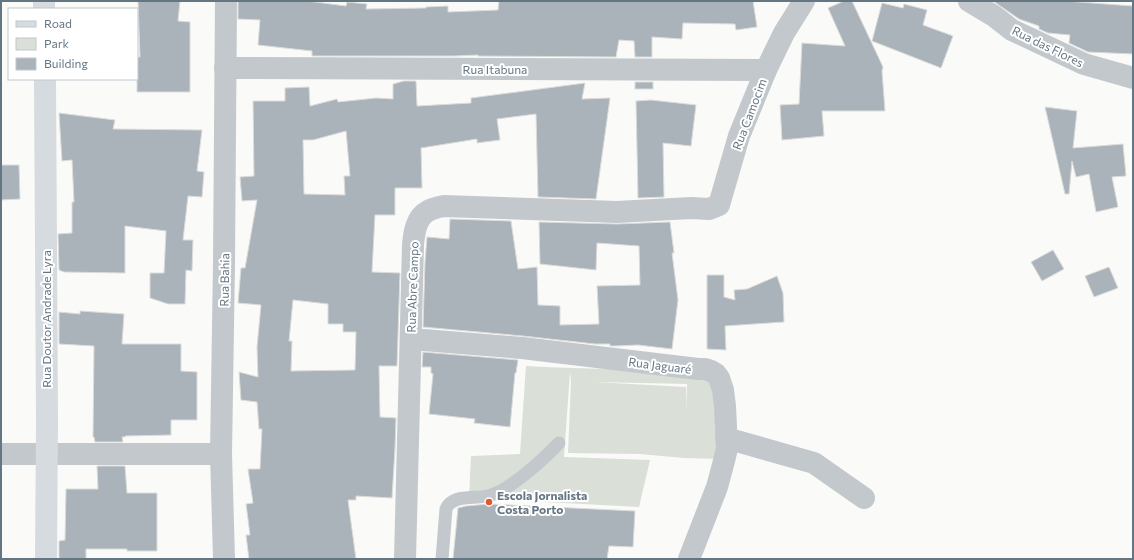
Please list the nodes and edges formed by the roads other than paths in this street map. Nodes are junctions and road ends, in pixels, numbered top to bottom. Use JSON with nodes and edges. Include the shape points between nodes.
{"nodes":[{"id":1,"x":226,"y":1,"type":"edge"},
{"id":2,"x":804,"y":1,"type":"edge"},
{"id":3,"x":969,"y":1,"type":"edge"},
{"id":4,"x":225,"y":68,"type":"junction"},
{"id":5,"x":766,"y":70,"type":"junction"},
{"id":6,"x":1133,"y":78,"type":"edge"},
{"id":7,"x":45,"y":80,"type":"edge"},
{"id":8,"x":691,"y":208,"type":"joint"},
{"id":9,"x":411,"y":339,"type":"junction"},
{"id":10,"x":726,"y":438,"type":"junction"},
{"id":11,"x":559,"y":443,"type":"dead end"},
{"id":12,"x":1,"y":454,"type":"edge"},
{"id":13,"x":221,"y":454,"type":"junction"},
{"id":14,"x":46,"y":455,"type":"junction"},
{"id":15,"x":864,"y":498,"type":"dead end"},
{"id":16,"x":46,"y":559,"type":"edge"},
{"id":17,"x":224,"y":559,"type":"edge"},
{"id":18,"x":405,"y":559,"type":"edge"},
{"id":19,"x":442,"y":559,"type":"edge"},
{"id":20,"x":689,"y":559,"type":"edge"}],
"edges":[{"from":1,"to":4,"type":"street","name":"Rua Bahia"},
{"from":2,"to":5,"type":"street","name":"Rua Camocim","via":[[784,33]]},
{"from":3,"to":6,"type":"street","name":"Rua das Flores","via":[[1012,30],[1077,61]]},
{"from":4,"to":5,"type":"street","name":"Rua Itabuna"},
{"from":4,"to":13,"type":"street","name":"Rua Bahia"},
{"from":5,"to":8,"type":"street","name":"Rua Camocim","via":[[739,136],[719,205],[709,209]]},
{"from":7,"to":14,"type":"main road","name":"Rua Doutor Andrade Lyra"},
{"from":8,"to":9,"type":"street","name":"Rua Abre Campo","via":[[616,212],[444,206],[427,211],[419,218],[413,235]]},
{"from":9,"to":10,"type":"street","name":"Rua Jaguaré","via":[[522,348],[705,369],[716,374],[723,390]]},
{"from":9,"to":18,"type":"street","name":"Rua Abre Campo"},
{"from":10,"to":15,"type":"street","via":[[814,463]]},
{"from":10,"to":20,"type":"street","name":"Rua Jaguaré","via":[[724,461],[717,487]]},
{"from":11,"to":19,"type":"lane","via":[[536,465],[499,492],[450,502],[446,509]]},
{"from":12,"to":14,"type":"street"},
{"from":13,"to":14,"type":"street"},
{"from":13,"to":17,"type":"street","name":"Rua Bahia"},
{"from":14,"to":16,"type":"main road","name":"Rua Doutor Andrade Lyra"}]}
